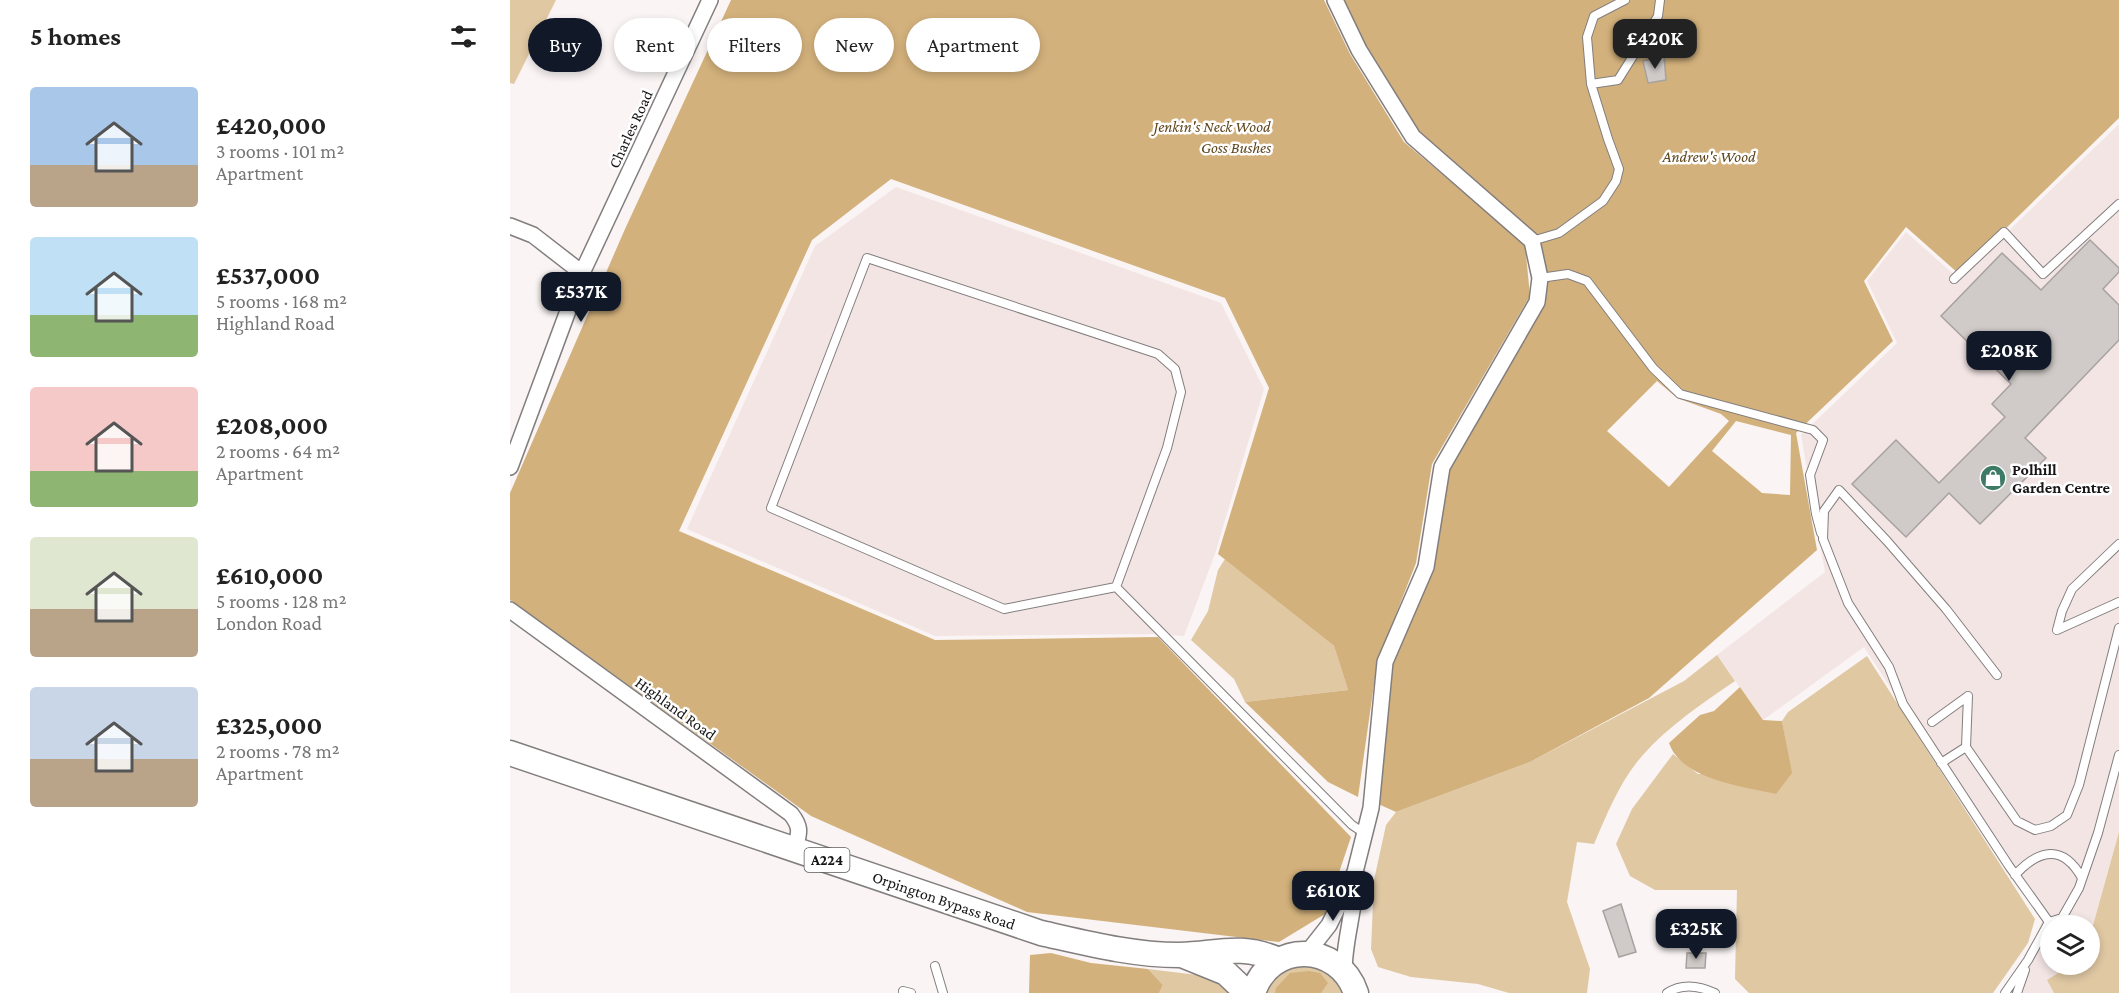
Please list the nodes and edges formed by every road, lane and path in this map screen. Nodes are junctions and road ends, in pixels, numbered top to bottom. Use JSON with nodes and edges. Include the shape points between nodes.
{"nodes":[{"id":1,"x":710,"y":0,"type":"edge"},
{"id":2,"x":1335,"y":0,"type":"edge"},
{"id":3,"x":1625,"y":0,"type":"edge"},
{"id":4,"x":1660,"y":0,"type":"edge"},
{"id":5,"x":1591,"y":84,"type":"junction"},
{"id":6,"x":2119,"y":204,"type":"edge"},
{"id":7,"x":510,"y":226,"type":"edge"},
{"id":8,"x":1532,"y":241,"type":"junction"},
{"id":9,"x":582,"y":273,"type":"junction"},
{"id":10,"x":1540,"y":278,"type":"junction"},
{"id":11,"x":1954,"y":279,"type":"dead end"},
{"id":12,"x":510,"y":467,"type":"edge"},
{"id":13,"x":1823,"y":539,"type":"junction"},
{"id":14,"x":2119,"y":544,"type":"edge"},
{"id":15,"x":1116,"y":586,"type":"junction"},
{"id":16,"x":2119,"y":602,"type":"edge"},
{"id":17,"x":510,"y":610,"type":"edge"},
{"id":18,"x":2119,"y":628,"type":"edge"},
{"id":19,"x":1997,"y":675,"type":"dead end"},
{"id":20,"x":1932,"y":722,"type":"dead end"},
{"id":21,"x":1966,"y":747,"type":"junction"},
{"id":22,"x":510,"y":753,"type":"edge"},
{"id":23,"x":2119,"y":755,"type":"edge"},
{"id":24,"x":1941,"y":763,"type":"junction"},
{"id":25,"x":1364,"y":833,"type":"junction"},
{"id":26,"x":795,"y":849,"type":"junction"},
{"id":27,"x":1355,"y":872,"type":"junction"},
{"id":28,"x":2015,"y":875,"type":"junction"},
{"id":29,"x":2082,"y":878,"type":"junction"},
{"id":30,"x":2044,"y":915,"type":"edge"},
{"id":31,"x":2064,"y":915,"type":"edge"},
{"id":32,"x":2040,"y":938,"type":"edge"},
{"id":33,"x":1307,"y":953,"type":"junction"},
{"id":34,"x":1179,"y":955,"type":"junction"},
{"id":35,"x":1279,"y":960,"type":"junction"},
{"id":36,"x":2028,"y":960,"type":"junction"},
{"id":37,"x":935,"y":966,"type":"dead end"},
{"id":38,"x":1351,"y":982,"type":"edge"},
{"id":39,"x":943,"y":993,"type":"edge"},
{"id":40,"x":1247,"y":993,"type":"edge"},
{"id":41,"x":1253,"y":993,"type":"edge"},
{"id":42,"x":1375,"y":993,"type":"edge"},
{"id":43,"x":1667,"y":993,"type":"edge"},
{"id":44,"x":1715,"y":993,"type":"edge"},
{"id":45,"x":2005,"y":993,"type":"edge"},
{"id":46,"x":2017,"y":993,"type":"edge"}],
"edges":[{"from":1,"to":9,"type":"street","name":"Charles Road"},
{"from":2,"to":8,"type":"street","via":[[1359,50],[1413,137]]},
{"from":3,"to":5,"type":"lane","via":[[1594,16],[1587,37]]},
{"from":4,"to":5,"type":"lane","via":[[1658,16],[1618,80]]},
{"from":5,"to":8,"type":"lane","via":[[1619,170],[1616,181],[1603,201],[1558,233]]},
{"from":6,"to":11,"type":"lane","via":[[2043,274],[2004,232]]},
{"from":7,"to":9,"type":"street","via":[[533,235]]},
{"from":8,"to":10,"type":"street"},
{"from":9,"to":12,"type":"street"},
{"from":10,"to":13,"type":"lane","via":[[1568,274],[1587,281],[1653,368],[1680,394],[1813,430],[1823,440],[1810,475]]},
{"from":10,"to":25,"type":"street","via":[[1537,302],[1442,467],[1426,567],[1385,662],[1371,808]]},
{"from":13,"to":19,"type":"lane","via":[[1824,511],[1839,490],[1946,609]]},
{"from":13,"to":24,"type":"lane","via":[[1848,603],[1889,667],[1903,704]]},
{"from":14,"to":16,"type":"lane","via":[[2072,589],[2057,630]]},
{"from":15,"to":15,"type":"lane","via":[[1004,609],[771,508],[867,258],[1158,354],[1175,369],[1181,392],[1167,447]]},
{"from":15,"to":25,"type":"lane"},
{"from":17,"to":26,"type":"street","name":"Highland Road","via":[[790,814],[798,823]]},
{"from":18,"to":21,"type":"lane","via":[[2079,785],[2067,815],[2051,826],[2035,830],[2017,821]]},
{"from":20,"to":21,"type":"lane","via":[[1968,696]]},
{"from":21,"to":24,"type":"lane"},
{"from":22,"to":26,"type":"main road","name":"Orpington Bypass Road","number":"A224"},
{"from":23,"to":29,"type":"lane"},
{"from":24,"to":28,"type":"lane"},
{"from":25,"to":27,"type":"street"},
{"from":26,"to":34,"type":"main road","name":"Orpington Bypass Road","number":"A224","via":[[1041,933],[1112,948]]},
{"from":27,"to":33,"type":"street","via":[[1329,925]]},
{"from":27,"to":38,"type":"street","via":[[1356,894],[1343,958]]},
{"from":28,"to":29,"type":"lane","via":[[2039,855],[2054,853],[2066,858]]},
{"from":28,"to":30,"type":"lane"},
{"from":29,"to":31,"type":"lane"},
{"from":32,"to":36,"type":"lane"},
{"from":33,"to":35,"type":"main road"},
{"from":33,"to":38,"type":"main road","via":[[1325,958]]},
{"from":34,"to":35,"type":"main road","name":"Orpington Bypass Road","number":"A224","via":[[1240,950]]},
{"from":34,"to":40,"type":"main road","name":"Orpington Bypass Road","number":"A224","via":[[1220,970]]},
{"from":35,"to":41,"type":"main road","via":[[1262,975]]},
{"from":36,"to":45,"type":"lane"},
{"from":36,"to":46,"type":"lane"},
{"from":37,"to":39,"type":"lane"},
{"from":38,"to":42,"type":"main road"},
{"from":43,"to":44,"type":"lane","via":[[1696,986]]}]}
